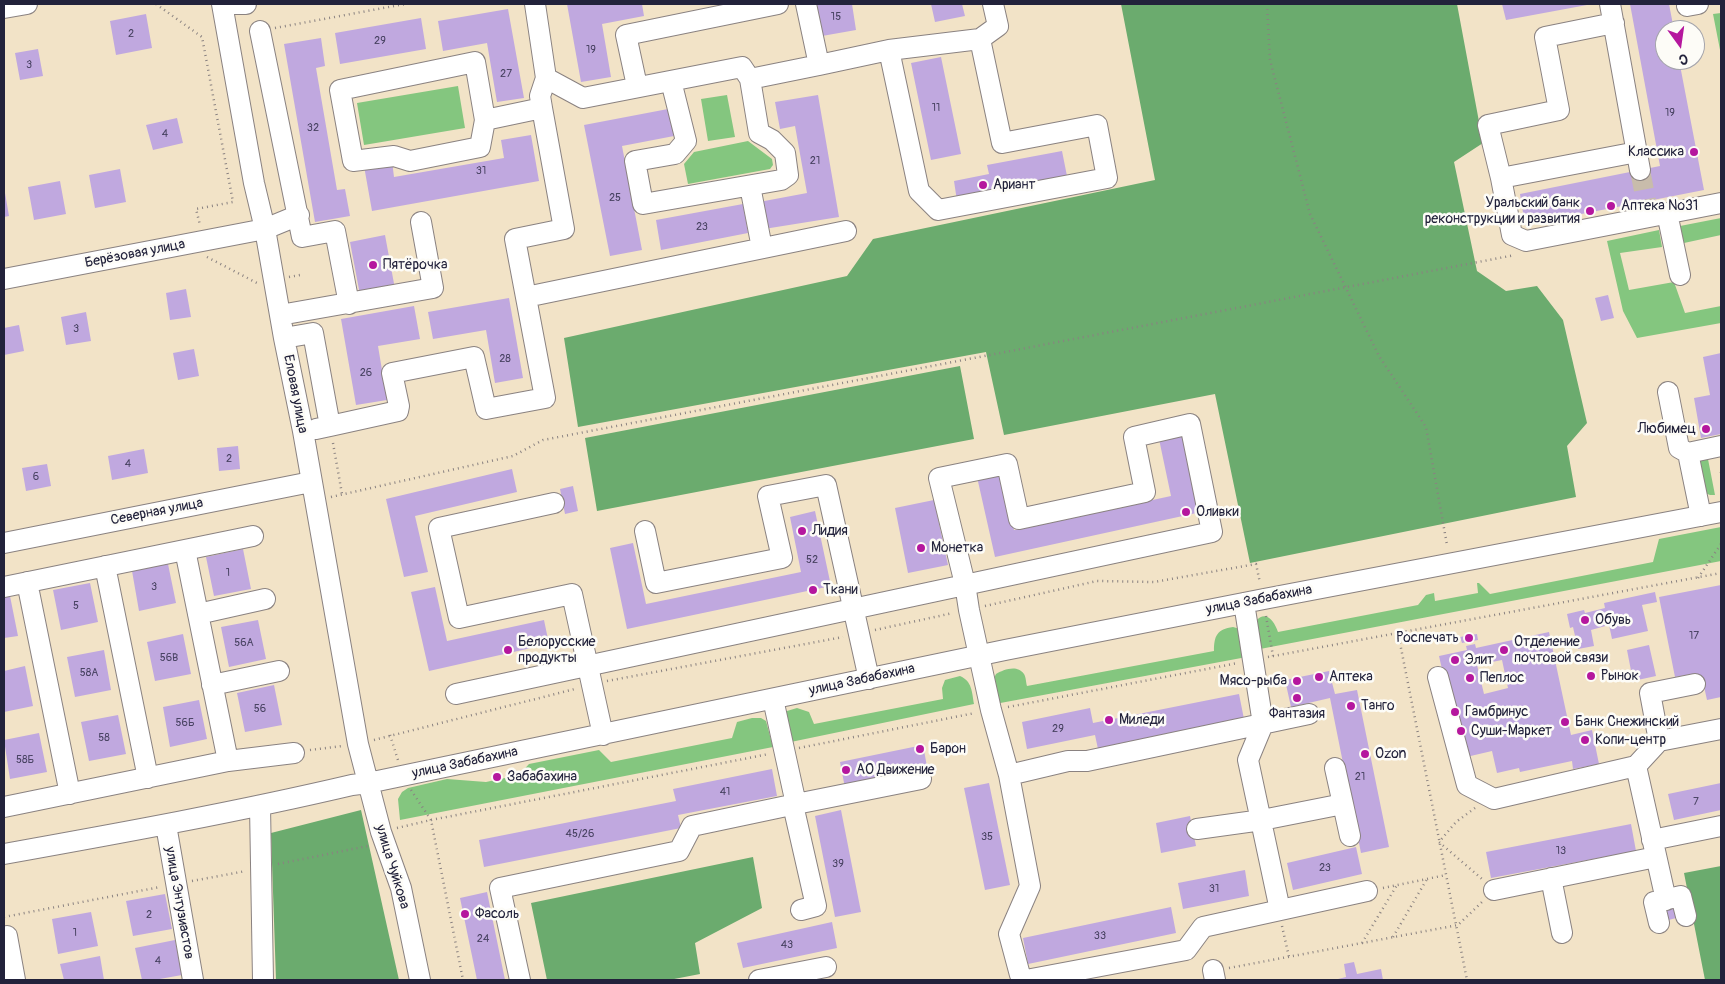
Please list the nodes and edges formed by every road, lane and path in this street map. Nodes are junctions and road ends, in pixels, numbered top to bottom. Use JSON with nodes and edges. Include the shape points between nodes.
{"nodes":[{"id":1,"x":156,"y":4,"type":"edge"},
{"id":2,"x":223,"y":4,"type":"edge"},
{"id":3,"x":246,"y":4,"type":"edge"},
{"id":4,"x":405,"y":4,"type":"edge"},
{"id":5,"x":535,"y":4,"type":"edge"},
{"id":6,"x":778,"y":4,"type":"edge"},
{"id":7,"x":806,"y":4,"type":"edge"},
{"id":8,"x":993,"y":4,"type":"edge"},
{"id":9,"x":1267,"y":4,"type":"edge"},
{"id":10,"x":1612,"y":13,"type":"edge"},
{"id":11,"x":260,"y":31,"type":"joint"},
{"id":12,"x":227,"y":34,"type":"junction"},
{"id":13,"x":202,"y":37,"type":"junction"},
{"id":14,"x":980,"y":39,"type":"junction"},
{"id":15,"x":889,"y":50,"type":"junction"},
{"id":16,"x":819,"y":65,"type":"junction"},
{"id":17,"x":546,"y":78,"type":"junction"},
{"id":18,"x":750,"y":79,"type":"junction"},
{"id":19,"x":671,"y":81,"type":"junction"},
{"id":20,"x":637,"y":86,"type":"junction"},
{"id":21,"x":542,"y":108,"type":"junction"},
{"id":22,"x":485,"y":120,"type":"junction"},
{"id":23,"x":1501,"y":178,"type":"junction"},
{"id":24,"x":750,"y":186,"type":"junction"},
{"id":25,"x":1721,"y":203,"type":"edge"},
{"id":26,"x":1654,"y":211,"type":"junction"},
{"id":27,"x":299,"y":215,"type":"junction"},
{"id":28,"x":421,"y":222,"type":"dead end"},
{"id":29,"x":265,"y":229,"type":"junction"},
{"id":30,"x":846,"y":231,"type":"dead end"},
{"id":31,"x":204,"y":241,"type":"junction"},
{"id":32,"x":762,"y":248,"type":"junction"},
{"id":33,"x":1518,"y":255,"type":"dead end"},
{"id":34,"x":300,"y":275,"type":"dead end"},
{"id":35,"x":1680,"y":275,"type":"dead end"},
{"id":36,"x":4,"y":279,"type":"edge"},
{"id":37,"x":274,"y":280,"type":"junction"},
{"id":38,"x":1346,"y":287,"type":"junction"},
{"id":39,"x":526,"y":297,"type":"junction"},
{"id":40,"x":349,"y":304,"type":"junction"},
{"id":41,"x":280,"y":315,"type":"junction"},
{"id":42,"x":284,"y":338,"type":"junction"},
{"id":43,"x":1668,"y":392,"type":"dead end"},
{"id":44,"x":330,"y":426,"type":"junction"},
{"id":45,"x":303,"y":431,"type":"junction"},
{"id":46,"x":1721,"y":446,"type":"edge"},
{"id":47,"x":1688,"y":453,"type":"junction"},
{"id":48,"x":313,"y":491,"type":"junction"},
{"id":49,"x":342,"y":494,"type":"junction"},
{"id":50,"x":554,"y":503,"type":"dead end"},
{"id":51,"x":1721,"y":512,"type":"edge"},
{"id":52,"x":1701,"y":516,"type":"junction"},
{"id":53,"x":645,"y":531,"type":"dead end"},
{"id":54,"x":253,"y":536,"type":"dead end"},
{"id":55,"x":4,"y":543,"type":"edge"},
{"id":56,"x":1721,"y":544,"type":"edge"},
{"id":57,"x":1447,"y":545,"type":"dead end"},
{"id":58,"x":185,"y":550,"type":"junction"},
{"id":59,"x":105,"y":566,"type":"junction"},
{"id":60,"x":1721,"y":573,"type":"edge"},
{"id":61,"x":1698,"y":578,"type":"junction"},
{"id":62,"x":27,"y":582,"type":"junction"},
{"id":63,"x":965,"y":584,"type":"junction"},
{"id":64,"x":4,"y":587,"type":"edge"},
{"id":65,"x":265,"y":599,"type":"dead end"},
{"id":66,"x":1244,"y":603,"type":"junction"},
{"id":67,"x":853,"y":608,"type":"junction"},
{"id":68,"x":198,"y":614,"type":"junction"},
{"id":69,"x":1398,"y":633,"type":"junction"},
{"id":70,"x":980,"y":656,"type":"junction"},
{"id":71,"x":1254,"y":660,"type":"junction"},
{"id":72,"x":588,"y":665,"type":"junction"},
{"id":73,"x":279,"y":671,"type":"dead end"},
{"id":74,"x":1438,"y":677,"type":"dead end"},
{"id":75,"x":869,"y":679,"type":"junction"},
{"id":76,"x":1695,"y":684,"type":"dead end"},
{"id":77,"x":212,"y":685,"type":"junction"},
{"id":78,"x":456,"y":694,"type":"dead end"},
{"id":79,"x":773,"y":699,"type":"junction"},
{"id":80,"x":991,"y":710,"type":"junction"},
{"id":81,"x":1309,"y":714,"type":"dead end"},
{"id":82,"x":1263,"y":724,"type":"junction"},
{"id":83,"x":1721,"y":729,"type":"edge"},
{"id":84,"x":603,"y":734,"type":"junction"},
{"id":85,"x":390,"y":735,"type":"dead end"},
{"id":86,"x":1659,"y":742,"type":"junction"},
{"id":87,"x":358,"y":744,"type":"junction"},
{"id":88,"x":784,"y":751,"type":"junction"},
{"id":89,"x":294,"y":753,"type":"joint"},
{"id":90,"x":228,"y":761,"type":"junction"},
{"id":91,"x":1636,"y":766,"type":"junction"},
{"id":92,"x":1335,"y":768,"type":"dead end"},
{"id":93,"x":1009,"y":775,"type":"junction"},
{"id":94,"x":402,"y":776,"type":"junction"},
{"id":95,"x":148,"y":778,"type":"junction"},
{"id":96,"x":921,"y":779,"type":"dead end"},
{"id":97,"x":368,"y":783,"type":"junction"},
{"id":98,"x":70,"y":794,"type":"junction"},
{"id":99,"x":1494,"y":800,"type":"junction"},
{"id":100,"x":1343,"y":804,"type":"junction"},
{"id":101,"x":795,"y":805,"type":"junction"},
{"id":102,"x":260,"y":806,"type":"junction"},
{"id":103,"x":4,"y":807,"type":"edge"},
{"id":104,"x":431,"y":820,"type":"junction"},
{"id":105,"x":1262,"y":820,"type":"junction"},
{"id":106,"x":166,"y":825,"type":"junction"},
{"id":107,"x":1721,"y":826,"type":"edge"},
{"id":108,"x":1197,"y":829,"type":"dead end"},
{"id":109,"x":382,"y":832,"type":"junction"},
{"id":110,"x":1350,"y":836,"type":"dead end"},
{"id":111,"x":1439,"y":842,"type":"junction"},
{"id":112,"x":1654,"y":848,"type":"junction"},
{"id":113,"x":4,"y":854,"type":"edge"},
{"id":114,"x":261,"y":868,"type":"junction"},
{"id":115,"x":1446,"y":875,"type":"junction"},
{"id":116,"x":1551,"y":878,"type":"junction"},
{"id":117,"x":1427,"y":879,"type":"junction"},
{"id":118,"x":176,"y":884,"type":"junction"},
{"id":119,"x":1397,"y":885,"type":"junction"},
{"id":120,"x":1494,"y":890,"type":"junction"},
{"id":121,"x":1367,"y":891,"type":"joint"},
{"id":122,"x":1666,"y":900,"type":"junction"},
{"id":123,"x":800,"y":910,"type":"dead end"},
{"id":124,"x":1279,"y":910,"type":"junction"},
{"id":125,"x":1686,"y":916,"type":"dead end"},
{"id":126,"x":1658,"y":923,"type":"dead end"},
{"id":127,"x":1456,"y":925,"type":"junction"},
{"id":128,"x":5,"y":927,"type":"edge"},
{"id":129,"x":1562,"y":933,"type":"dead end"},
{"id":130,"x":1393,"y":937,"type":"junction"},
{"id":131,"x":1362,"y":943,"type":"junction"},
{"id":132,"x":1289,"y":958,"type":"junction"},
{"id":133,"x":826,"y":967,"type":"dead end"},
{"id":134,"x":1214,"y":975,"type":"edge"},
{"id":135,"x":15,"y":980,"type":"edge"},
{"id":136,"x":193,"y":980,"type":"edge"},
{"id":137,"x":263,"y":980,"type":"edge"},
{"id":138,"x":420,"y":980,"type":"edge"},
{"id":139,"x":463,"y":980,"type":"edge"},
{"id":140,"x":520,"y":980,"type":"edge"},
{"id":141,"x":759,"y":980,"type":"edge"},
{"id":142,"x":1467,"y":980,"type":"edge"}],
"edges":[{"from":1,"to":13,"type":"path"},
{"from":2,"to":3,"type":"street"},
{"from":2,"to":12,"type":"street","name":"Еловая улица"},
{"from":4,"to":11,"type":"path"},
{"from":5,"to":17,"type":"street"},
{"from":6,"to":20,"type":"street","via":[[626,35]]},
{"from":7,"to":16,"type":"street"},
{"from":8,"to":14,"type":"street","via":[[998,26]]},
{"from":9,"to":38,"type":"path","via":[[1270,60],[1310,214]]},
{"from":10,"to":23,"type":"street","via":[[1545,37],[1559,110],[1488,125]]},
{"from":10,"to":23,"type":"street","via":[[1639,161]]},
{"from":11,"to":27,"type":"street"},
{"from":12,"to":13,"type":"path"},
{"from":12,"to":29,"type":"street","name":"Еловая улица"},
{"from":13,"to":31,"type":"path","via":[[233,202],[196,208]]},
{"from":14,"to":15,"type":"street"},
{"from":14,"to":15,"type":"street","via":[[1002,143],[1097,125],[1107,178],[938,210],[919,191]]},
{"from":15,"to":16,"type":"street"},
{"from":16,"to":18,"type":"street"},
{"from":17,"to":20,"type":"street","via":[[583,98]]},
{"from":17,"to":21,"type":"street","via":[[540,96]]},
{"from":18,"to":19,"type":"street","via":[[742,67]]},
{"from":18,"to":24,"type":"street","via":[[759,133],[785,153],[788,175],[781,180]]},
{"from":19,"to":20,"type":"street"},
{"from":19,"to":24,"type":"street","via":[[686,141],[675,154],[635,161],[643,204]]},
{"from":21,"to":22,"type":"street"},
{"from":21,"to":39,"type":"street","via":[[564,229],[515,239]]},
{"from":22,"to":22,"type":"street","via":[[480,147],[410,161],[394,156],[353,161],[340,90],[475,62]]},
{"from":23,"to":26,"type":"street","via":[[1512,234],[1526,242]]},
{"from":24,"to":32,"type":"street"},
{"from":25,"to":26,"type":"street"},
{"from":26,"to":35,"type":"street"},
{"from":27,"to":29,"type":"street","name":"Берёзовая улица"},
{"from":27,"to":40,"type":"street","via":[[302,237],[335,231]]},
{"from":28,"to":40,"type":"street","via":[[433,288]]},
{"from":29,"to":31,"type":"street","name":"Берёзовая улица"},
{"from":29,"to":37,"type":"street","name":"Еловая улица"},
{"from":30,"to":32,"type":"street"},
{"from":31,"to":36,"type":"street","name":"Берёзовая улица"},
{"from":31,"to":37,"type":"path","via":[[208,259],[258,284]]},
{"from":32,"to":39,"type":"street"},
{"from":33,"to":38,"type":"path"},
{"from":34,"to":37,"type":"path"},
{"from":37,"to":41,"type":"street","name":"Еловая улица"},
{"from":38,"to":49,"type":"path","via":[[543,440],[513,456]]},
{"from":38,"to":57,"type":"path","via":[[1379,356],[1426,427]]},
{"from":39,"to":44,"type":"street","via":[[546,398],[486,409],[474,358],[392,374],[398,411]]},
{"from":40,"to":41,"type":"street"},
{"from":41,"to":42,"type":"street","name":"Еловая улица"},
{"from":42,"to":44,"type":"street","via":[[313,333]]},
{"from":42,"to":45,"type":"street","name":"Еловая улица"},
{"from":43,"to":47,"type":"street","via":[[1679,448]]},
{"from":44,"to":45,"type":"street"},
{"from":44,"to":49,"type":"path"},
{"from":45,"to":48,"type":"street","name":"Еловая улица"},
{"from":46,"to":47,"type":"street"},
{"from":47,"to":52,"type":"street"},
{"from":48,"to":49,"type":"path"},
{"from":48,"to":55,"type":"street","name":"Северная улица"},
{"from":48,"to":87,"type":"street","name":"Еловая улица"},
{"from":50,"to":72,"type":"street","via":[[439,528],[460,618],[572,594]]},
{"from":51,"to":52,"type":"street","name":"улица Забабахина"},
{"from":52,"to":66,"type":"street","name":"улица Забабахина"},
{"from":53,"to":67,"type":"street","via":[[656,583],[782,558],[768,496],[826,484]]},
{"from":54,"to":58,"type":"street"},
{"from":56,"to":61,"type":"path"},
{"from":58,"to":59,"type":"street"},
{"from":58,"to":68,"type":"street"},
{"from":59,"to":62,"type":"street"},
{"from":59,"to":95,"type":"street"},
{"from":60,"to":61,"type":"path"},
{"from":61,"to":69,"type":"path"},
{"from":62,"to":64,"type":"street"},
{"from":62,"to":98,"type":"street"},
{"from":63,"to":63,"type":"street","via":[[939,478],[1006,464],[1019,519],[1145,492],[1134,436],[1190,424],[1212,532]]},
{"from":63,"to":67,"type":"street"},
{"from":63,"to":70,"type":"street"},
{"from":65,"to":68,"type":"street"},
{"from":66,"to":70,"type":"street","name":"улица Забабахина"},
{"from":66,"to":71,"type":"street"},
{"from":67,"to":72,"type":"street"},
{"from":67,"to":75,"type":"street"},
{"from":68,"to":77,"type":"street"},
{"from":69,"to":71,"type":"path"},
{"from":69,"to":111,"type":"path"},
{"from":70,"to":75,"type":"street","name":"улица Забабахина"},
{"from":70,"to":80,"type":"street"},
{"from":71,"to":80,"type":"path"},
{"from":71,"to":82,"type":"street"},
{"from":72,"to":78,"type":"street"},
{"from":72,"to":84,"type":"street"},
{"from":73,"to":77,"type":"street"},
{"from":74,"to":99,"type":"street","via":[[1467,784]]},
{"from":75,"to":79,"type":"street","name":"улица Забабахина"},
{"from":76,"to":86,"type":"street","via":[[1650,693]]},
{"from":77,"to":90,"type":"street"},
{"from":79,"to":84,"type":"street","name":"улица Забабахина"},
{"from":79,"to":88,"type":"street"},
{"from":80,"to":88,"type":"path"},
{"from":80,"to":93,"type":"street"},
{"from":81,"to":82,"type":"street"},
{"from":82,"to":93,"type":"street"},
{"from":82,"to":105,"type":"street","via":[[1248,760]]},
{"from":83,"to":86,"type":"street"},
{"from":84,"to":94,"type":"street","name":"улица Забабахина"},
{"from":85,"to":94,"type":"path"},
{"from":86,"to":91,"type":"street"},
{"from":87,"to":89,"type":"path"},
{"from":87,"to":97,"type":"street","name":"Еловая улица"},
{"from":88,"to":101,"type":"street"},
{"from":88,"to":104,"type":"path"},
{"from":89,"to":90,"type":"street"},
{"from":90,"to":95,"type":"street"},
{"from":91,"to":99,"type":"street"},
{"from":91,"to":112,"type":"street"},
{"from":92,"to":100,"type":"street"},
{"from":93,"to":124,"type":"street","via":[[1030,886],[1008,934],[1020,975],[1026,980],[1186,950],[1203,927]]},
{"from":94,"to":97,"type":"street","name":"улица Забабахина"},
{"from":94,"to":104,"type":"path"},
{"from":95,"to":98,"type":"street"},
{"from":96,"to":101,"type":"street"},
{"from":97,"to":102,"type":"street","name":"улица Забабахина"},
{"from":97,"to":109,"type":"street","name":"улица Чуйкова"},
{"from":98,"to":103,"type":"street"},
{"from":99,"to":111,"type":"path","via":[[1472,809]]},
{"from":100,"to":105,"type":"street"},
{"from":100,"to":110,"type":"street"},
{"from":101,"to":123,"type":"street","via":[[816,906]]},
{"from":101,"to":140,"type":"street","via":[[692,826],[679,851],[500,888]]},
{"from":102,"to":106,"type":"street","name":"улица Забабахина"},
{"from":102,"to":114,"type":"street"},
{"from":104,"to":109,"type":"path"},
{"from":104,"to":139,"type":"path"},
{"from":105,"to":108,"type":"street"},
{"from":105,"to":124,"type":"street"},
{"from":106,"to":113,"type":"street","name":"улица Забабахина"},
{"from":106,"to":118,"type":"street","name":"улица Энтузиастов"},
{"from":107,"to":112,"type":"street"},
{"from":109,"to":114,"type":"path","via":[[377,844]]},
{"from":109,"to":138,"type":"street","name":"улица Чуйкова","via":[[401,888]]},
{"from":111,"to":115,"type":"path"},
{"from":111,"to":120,"type":"path"},
{"from":112,"to":116,"type":"street"},
{"from":112,"to":122,"type":"street"},
{"from":114,"to":118,"type":"path"},
{"from":114,"to":137,"type":"street"},
{"from":115,"to":117,"type":"path"},
{"from":115,"to":127,"type":"path"},
{"from":116,"to":120,"type":"street"},
{"from":116,"to":129,"type":"street"},
{"from":117,"to":119,"type":"path"},
{"from":117,"to":130,"type":"path"},
{"from":118,"to":128,"type":"path"},
{"from":118,"to":136,"type":"street","name":"улица Энтузиастов"},
{"from":119,"to":121,"type":"path"},
{"from":119,"to":131,"type":"path"},
{"from":120,"to":127,"type":"path"},
{"from":121,"to":124,"type":"street"},
{"from":122,"to":125,"type":"street","via":[[1681,896]]},
{"from":122,"to":126,"type":"street","via":[[1654,902]]},
{"from":124,"to":132,"type":"path"},
{"from":127,"to":130,"type":"path"},
{"from":127,"to":142,"type":"path"},
{"from":128,"to":135,"type":"street"},
{"from":130,"to":131,"type":"path"},
{"from":131,"to":132,"type":"path"},
{"from":132,"to":134,"type":"path"},
{"from":133,"to":141,"type":"street"}]}
